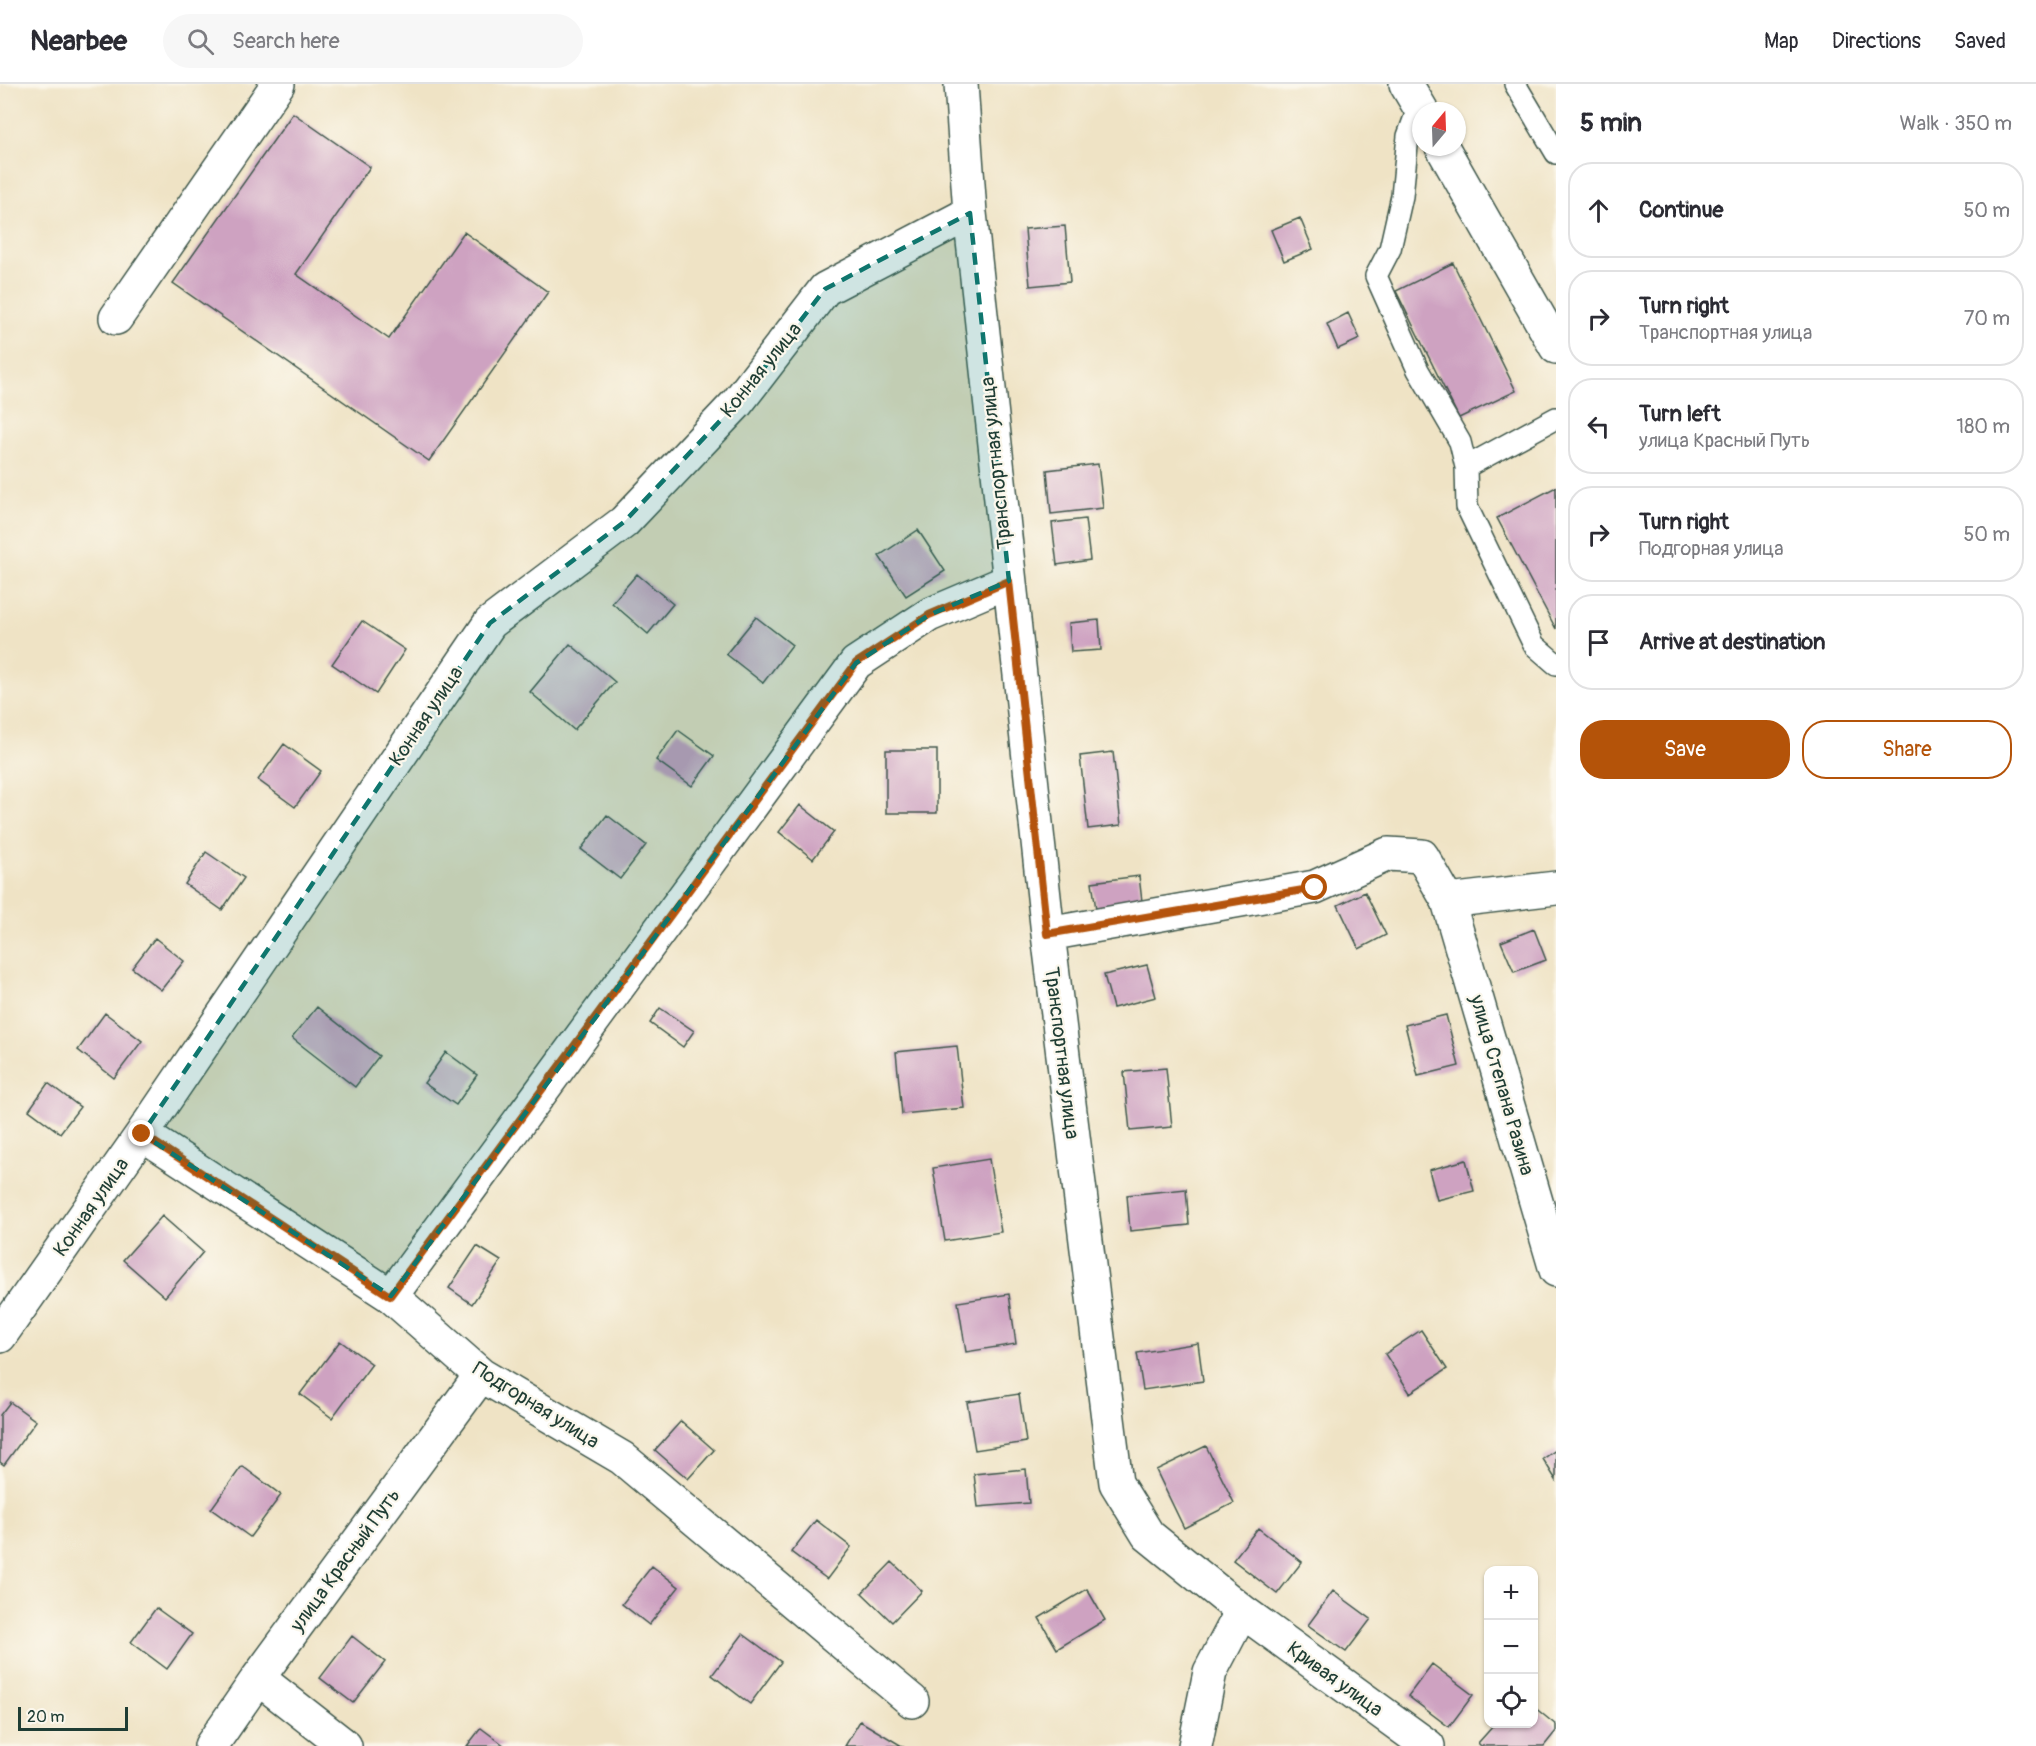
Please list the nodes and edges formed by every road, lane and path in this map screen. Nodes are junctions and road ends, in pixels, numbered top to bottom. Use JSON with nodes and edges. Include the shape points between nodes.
{"nodes":[{"id":1,"x":278,"y":84,"type":"edge"},
{"id":2,"x":961,"y":84,"type":"edge"},
{"id":3,"x":1515,"y":84,"type":"edge"},
{"id":4,"x":1416,"y":100,"type":"edge"},
{"id":5,"x":1556,"y":153,"type":"edge"},
{"id":6,"x":1447,"y":156,"type":"edge"},
{"id":7,"x":970,"y":213,"type":"junction"},
{"id":8,"x":116,"y":318,"type":"dead end"},
{"id":9,"x":1556,"y":347,"type":"edge"},
{"id":10,"x":1556,"y":418,"type":"edge"},
{"id":11,"x":1466,"y":467,"type":"junction"},
{"id":12,"x":1009,"y":581,"type":"junction"},
{"id":13,"x":1556,"y":664,"type":"edge"},
{"id":14,"x":1556,"y":888,"type":"edge"},
{"id":15,"x":1448,"y":901,"type":"junction"},
{"id":16,"x":1047,"y":934,"type":"junction"},
{"id":17,"x":142,"y":1134,"type":"junction"},
{"id":18,"x":1556,"y":1270,"type":"edge"},
{"id":19,"x":390,"y":1296,"type":"junction"},
{"id":20,"x":0,"y":1336,"type":"edge"},
{"id":21,"x":481,"y":1375,"type":"junction"},
{"id":22,"x":1242,"y":1611,"type":"junction"},
{"id":23,"x":258,"y":1678,"type":"junction"},
{"id":24,"x":912,"y":1701,"type":"dead end"},
{"id":25,"x":211,"y":1746,"type":"edge"},
{"id":26,"x":345,"y":1746,"type":"edge"},
{"id":27,"x":1195,"y":1746,"type":"edge"},
{"id":28,"x":1428,"y":1746,"type":"edge"}],
"edges":[{"from":1,"to":8,"type":"street"},
{"from":2,"to":7,"type":"street","name":"Транспортная улица"},
{"from":3,"to":5,"type":"lane"},
{"from":4,"to":11,"type":"lane","via":[[1390,249],[1376,276],[1418,370],[1460,442]]},
{"from":6,"to":9,"type":"street"},
{"from":7,"to":12,"type":"street","name":"Транспортная улица"},
{"from":7,"to":17,"type":"street","name":"Конная улица","via":[[825,289],[737,403],[624,522],[490,623]]},
{"from":10,"to":11,"type":"lane"},
{"from":11,"to":13,"type":"lane","via":[[1467,507],[1534,645]]},
{"from":12,"to":16,"type":"street","name":"Транспортная улица"},
{"from":12,"to":19,"type":"street","via":[[929,615],[856,663]]},
{"from":14,"to":15,"type":"street"},
{"from":15,"to":16,"type":"street","name":"улица Степана Разина","via":[[1422,856],[1388,854],[1315,888]]},
{"from":15,"to":18,"type":"street","name":"улица Степана Разина"},
{"from":16,"to":22,"type":"street","name":"Транспортная улица","via":[[1116,1483],[1148,1534]]},
{"from":17,"to":19,"type":"street","name":"Подгорная улица"},
{"from":17,"to":20,"type":"street","name":"Конная улица"},
{"from":19,"to":21,"type":"street","name":"Подгорная улица"},
{"from":21,"to":23,"type":"street","name":"улица Красный Путь"},
{"from":21,"to":24,"type":"street","name":"Подгорная улица","via":[[622,1458]]},
{"from":22,"to":27,"type":"street","via":[[1210,1672]]},
{"from":22,"to":28,"type":"street","name":"Кривая улица"},
{"from":23,"to":25,"type":"street","name":"улица Красный Путь"},
{"from":23,"to":26,"type":"street"}]}
